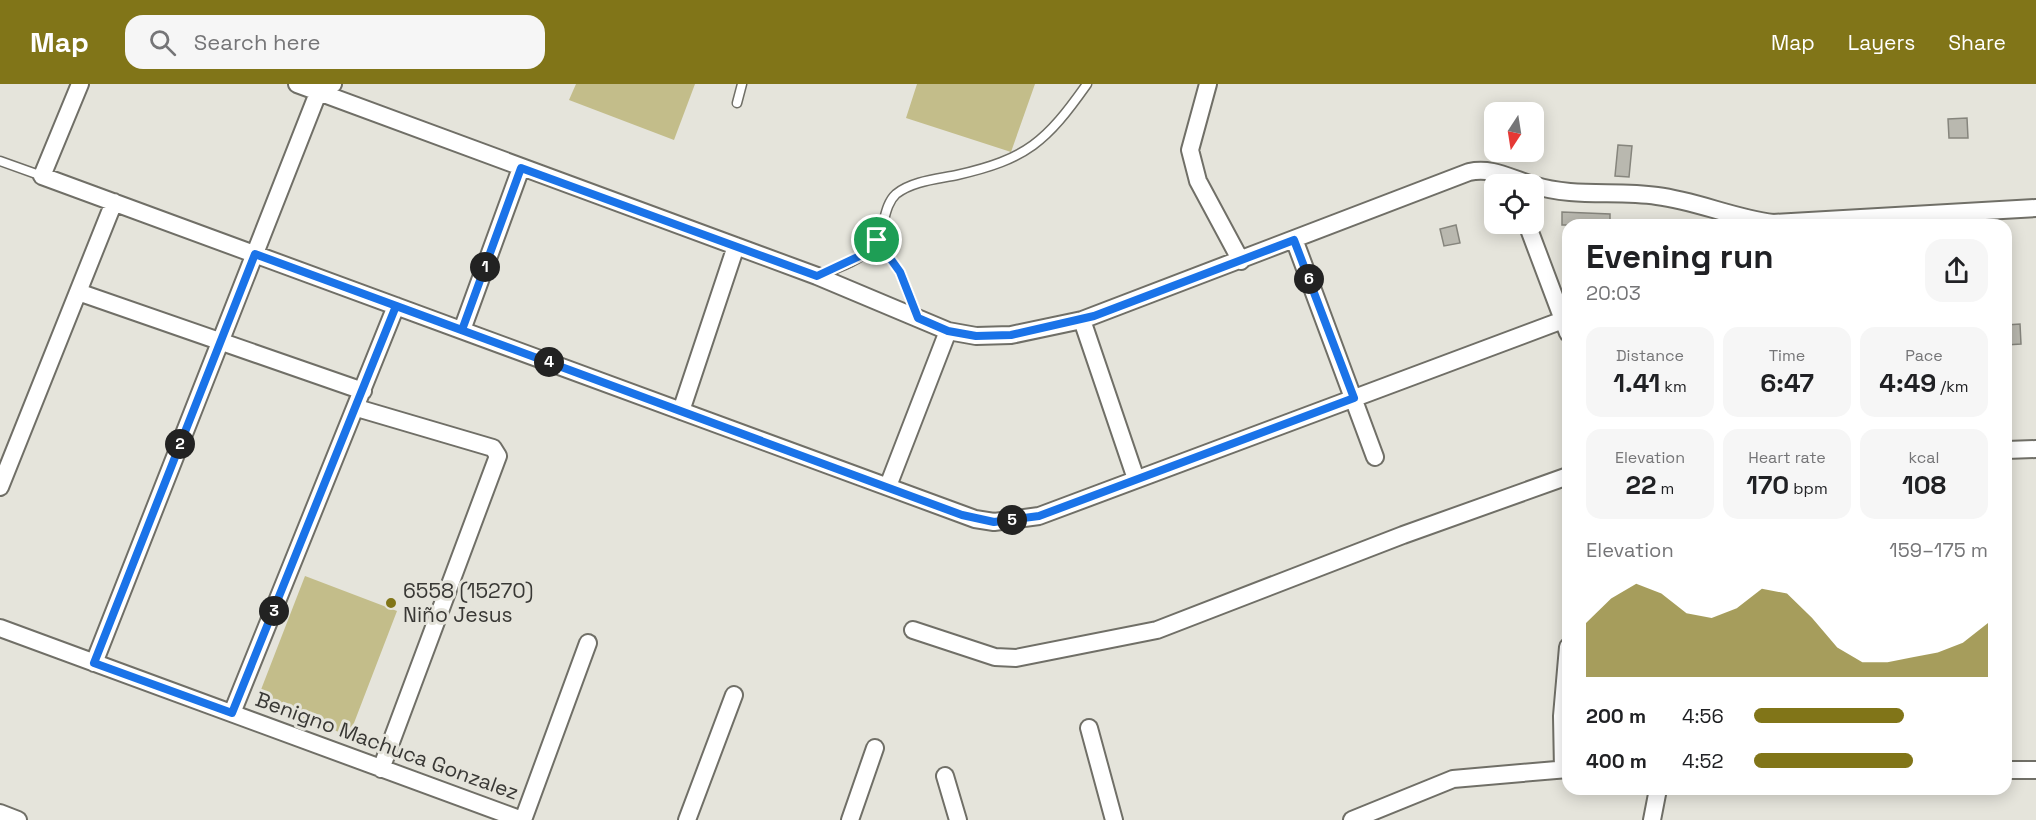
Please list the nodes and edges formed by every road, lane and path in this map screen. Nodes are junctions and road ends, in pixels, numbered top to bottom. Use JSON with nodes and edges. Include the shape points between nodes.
{"nodes":[{"id":1,"x":80,"y":84,"type":"edge"},
{"id":2,"x":297,"y":84,"type":"edge"},
{"id":3,"x":333,"y":84,"type":"edge"},
{"id":4,"x":742,"y":84,"type":"edge"},
{"id":5,"x":1087,"y":84,"type":"edge"},
{"id":6,"x":1208,"y":84,"type":"edge"},
{"id":7,"x":318,"y":93,"type":"junction"},
{"id":8,"x":736,"y":103,"type":"dead end"},
{"id":9,"x":0,"y":161,"type":"edge"},
{"id":10,"x":521,"y":168,"type":"junction"},
{"id":11,"x":1494,"y":174,"type":"edge"},
{"id":12,"x":42,"y":176,"type":"junction"},
{"id":13,"x":1544,"y":187,"type":"edge"},
{"id":14,"x":114,"y":202,"type":"junction"},
{"id":15,"x":2036,"y":208,"type":"edge"},
{"id":16,"x":1959,"y":218,"type":"edge"},
{"id":17,"x":1744,"y":219,"type":"edge"},
{"id":18,"x":1928,"y":219,"type":"edge"},
{"id":19,"x":1531,"y":234,"type":"edge"},
{"id":20,"x":877,"y":240,"type":"junction"},
{"id":21,"x":1294,"y":240,"type":"junction"},
{"id":22,"x":736,"y":246,"type":"junction"},
{"id":23,"x":255,"y":254,"type":"junction"},
{"id":24,"x":1241,"y":261,"type":"junction"},
{"id":25,"x":817,"y":276,"type":"junction"},
{"id":26,"x":78,"y":292,"type":"junction"},
{"id":27,"x":396,"y":306,"type":"junction"},
{"id":28,"x":918,"y":318,"type":"junction"},
{"id":29,"x":1562,"y":318,"type":"edge"},
{"id":30,"x":1082,"y":320,"type":"junction"},
{"id":31,"x":1562,"y":327,"type":"edge"},
{"id":32,"x":462,"y":330,"type":"junction"},
{"id":33,"x":948,"y":331,"type":"junction"},
{"id":34,"x":220,"y":342,"type":"junction"},
{"id":35,"x":363,"y":391,"type":"junction"},
{"id":36,"x":1354,"y":398,"type":"junction"},
{"id":37,"x":357,"y":408,"type":"junction"},
{"id":38,"x":681,"y":411,"type":"junction"},
{"id":39,"x":2036,"y":449,"type":"edge"},
{"id":40,"x":2012,"y":450,"type":"edge"},
{"id":41,"x":1375,"y":457,"type":"dead end"},
{"id":42,"x":1562,"y":478,"type":"edge"},
{"id":43,"x":1136,"y":479,"type":"junction"},
{"id":44,"x":0,"y":486,"type":"edge"},
{"id":45,"x":888,"y":486,"type":"junction"},
{"id":46,"x":0,"y":628,"type":"edge"},
{"id":47,"x":913,"y":630,"type":"dead end"},
{"id":48,"x":588,"y":643,"type":"dead end"},
{"id":49,"x":94,"y":663,"type":"junction"},
{"id":50,"x":734,"y":695,"type":"dead end"},
{"id":51,"x":232,"y":713,"type":"junction"},
{"id":52,"x":1089,"y":728,"type":"dead end"},
{"id":53,"x":875,"y":748,"type":"dead end"},
{"id":54,"x":381,"y":769,"type":"junction"},
{"id":55,"x":1562,"y":769,"type":"edge"},
{"id":56,"x":2012,"y":770,"type":"edge"},
{"id":57,"x":2036,"y":770,"type":"edge"},
{"id":58,"x":945,"y":776,"type":"dead end"},
{"id":59,"x":1657,"y":795,"type":"edge"},
{"id":60,"x":0,"y":813,"type":"edge"},
{"id":61,"x":18,"y":820,"type":"edge"},
{"id":62,"x":522,"y":820,"type":"edge"},
{"id":63,"x":687,"y":820,"type":"edge"},
{"id":64,"x":850,"y":820,"type":"edge"},
{"id":65,"x":958,"y":820,"type":"edge"},
{"id":66,"x":1114,"y":820,"type":"edge"},
{"id":67,"x":1352,"y":820,"type":"edge"},
{"id":68,"x":1652,"y":820,"type":"edge"}],
"edges":[{"from":1,"to":12,"type":"street"},
{"from":2,"to":7,"type":"street"},
{"from":3,"to":7,"type":"street"},
{"from":4,"to":8,"type":"lane"},
{"from":5,"to":20,"type":"lane","via":[[1045,137],[1014,159],[934,179],[895,195]]},
{"from":6,"to":24,"type":"street","via":[[1190,150],[1198,181]]},
{"from":7,"to":10,"type":"street"},
{"from":7,"to":23,"type":"street"},
{"from":9,"to":12,"type":"lane"},
{"from":10,"to":22,"type":"street"},
{"from":10,"to":32,"type":"street"},
{"from":11,"to":21,"type":"street","via":[[1482,169],[1469,172]]},
{"from":12,"to":14,"type":"street"},
{"from":13,"to":17,"type":"street","via":[[1578,194],[1655,195],[1694,202]]},
{"from":14,"to":23,"type":"street"},
{"from":14,"to":26,"type":"street"},
{"from":15,"to":16,"type":"street"},
{"from":16,"to":18,"type":"street"},
{"from":19,"to":29,"type":"street"},
{"from":20,"to":25,"type":"lane","via":[[862,255]]},
{"from":20,"to":28,"type":"lane","via":[[900,272]]},
{"from":21,"to":24,"type":"street"},
{"from":21,"to":36,"type":"street"},
{"from":22,"to":25,"type":"street"},
{"from":22,"to":38,"type":"street"},
{"from":23,"to":27,"type":"street"},
{"from":23,"to":34,"type":"street"},
{"from":24,"to":30,"type":"street"},
{"from":25,"to":28,"type":"street"},
{"from":26,"to":34,"type":"street"},
{"from":26,"to":44,"type":"street"},
{"from":27,"to":32,"type":"street"},
{"from":27,"to":35,"type":"street"},
{"from":28,"to":33,"type":"street"},
{"from":30,"to":33,"type":"street","via":[[1011,335],[976,336]]},
{"from":30,"to":43,"type":"street"},
{"from":31,"to":36,"type":"street"},
{"from":32,"to":38,"type":"street"},
{"from":33,"to":45,"type":"street"},
{"from":34,"to":35,"type":"street"},
{"from":34,"to":49,"type":"street"},
{"from":35,"to":37,"type":"street"},
{"from":36,"to":41,"type":"street"},
{"from":36,"to":43,"type":"street"},
{"from":37,"to":51,"type":"street"},
{"from":37,"to":54,"type":"street","via":[[493,448],[498,456]]},
{"from":38,"to":45,"type":"street"},
{"from":39,"to":40,"type":"street"},
{"from":42,"to":47,"type":"street","via":[[1157,630],[1016,658],[995,657]]},
{"from":43,"to":45,"type":"street","via":[[1039,516],[994,522],[962,515]]},
{"from":46,"to":49,"type":"street","name":"Benigno Machuca Gonzalez"},
{"from":48,"to":62,"type":"street"},
{"from":49,"to":51,"type":"street","name":"Benigno Machuca Gonzalez"},
{"from":50,"to":63,"type":"street"},
{"from":51,"to":54,"type":"street","name":"Benigno Machuca Gonzalez"},
{"from":52,"to":66,"type":"street"},
{"from":53,"to":64,"type":"street"},
{"from":54,"to":62,"type":"street","name":"Benigno Machuca Gonzalez"},
{"from":55,"to":67,"type":"street","via":[[1453,779]]},
{"from":56,"to":57,"type":"street"},
{"from":58,"to":65,"type":"street"},
{"from":59,"to":68,"type":"street"},
{"from":60,"to":61,"type":"street"}]}
